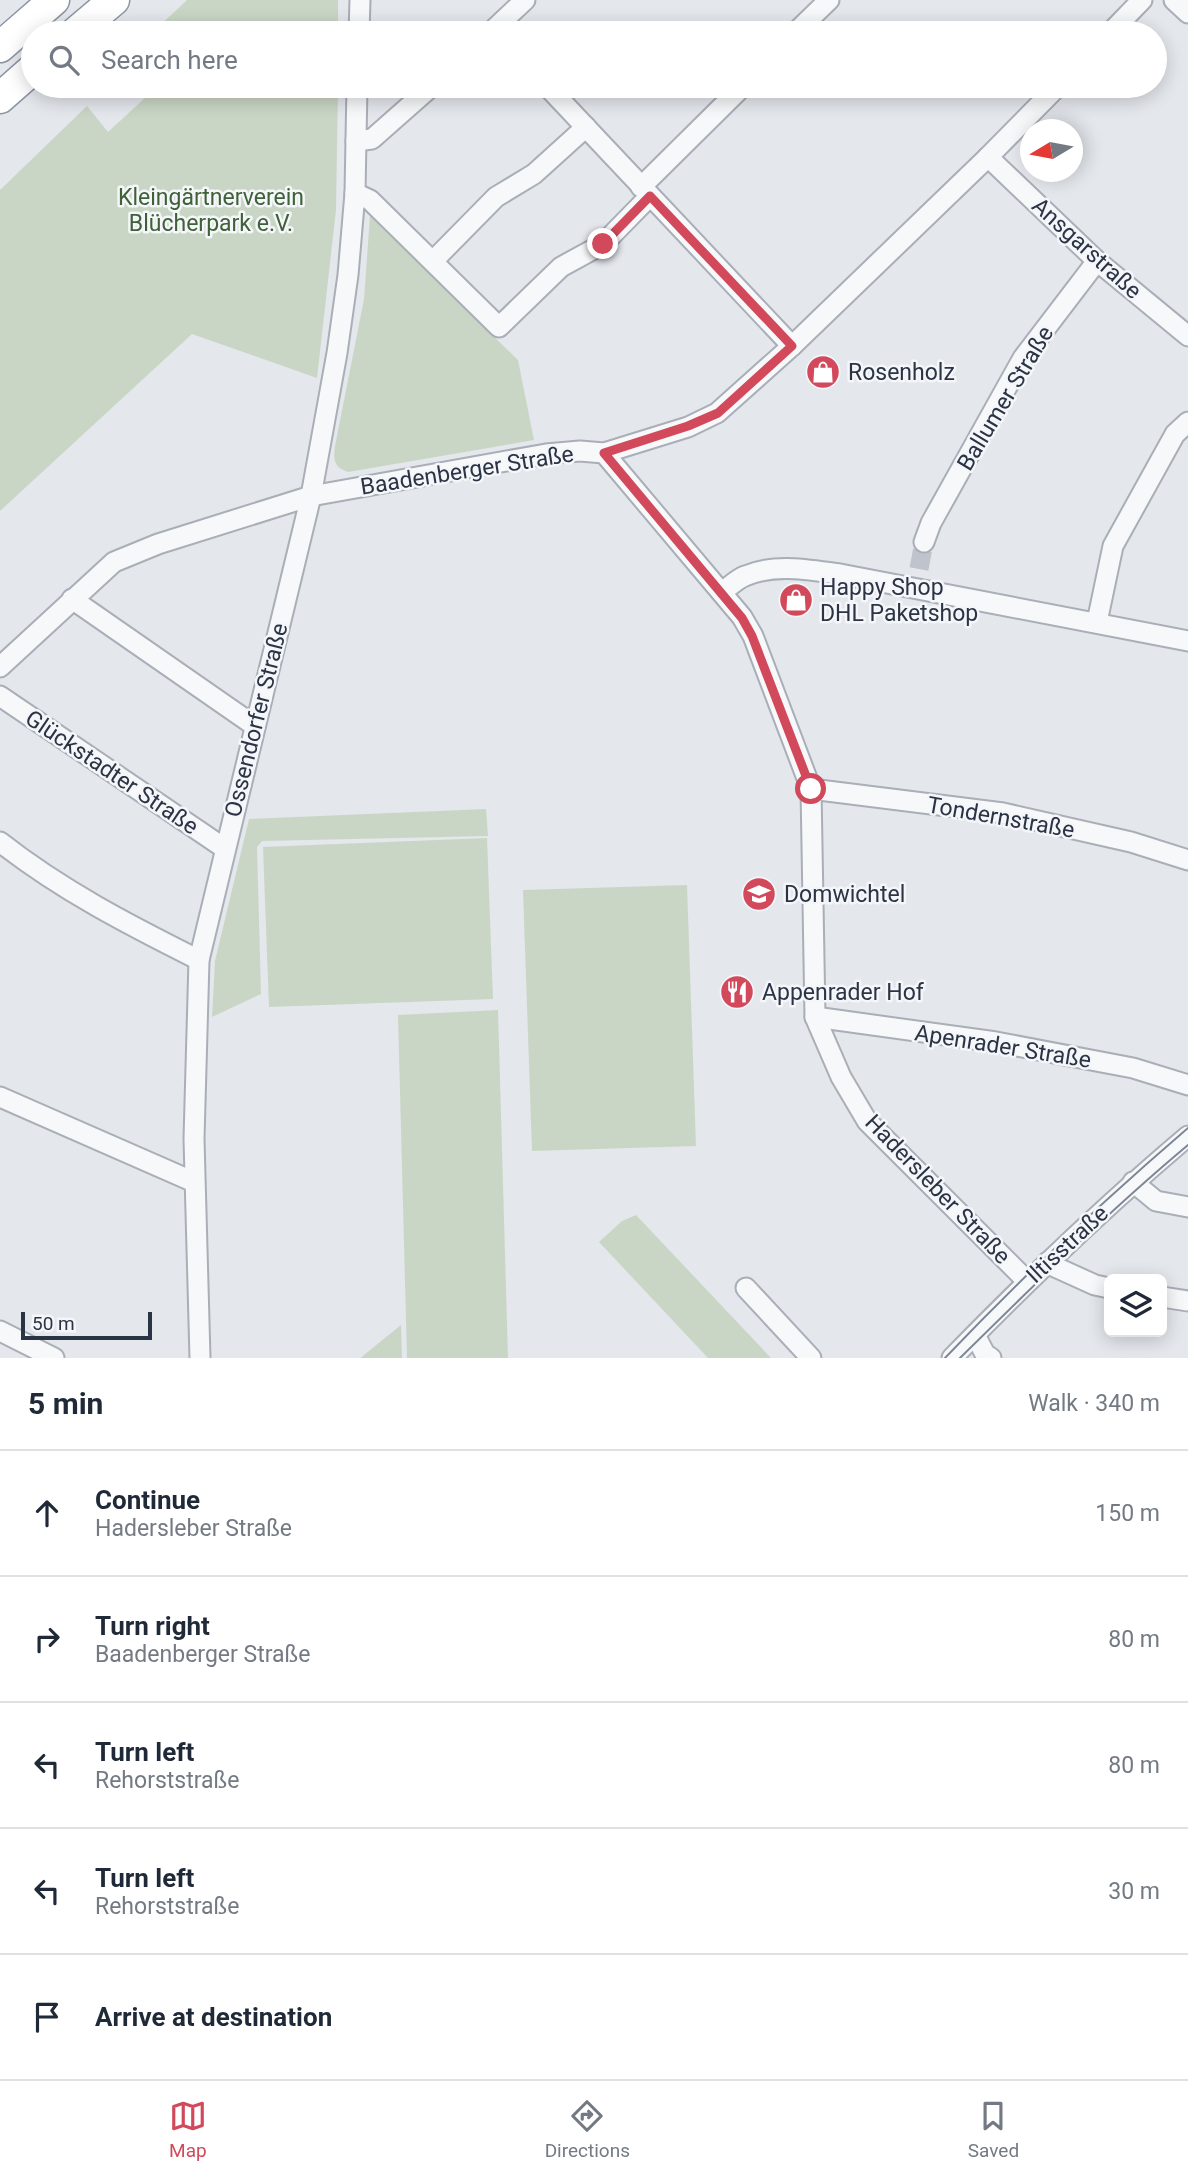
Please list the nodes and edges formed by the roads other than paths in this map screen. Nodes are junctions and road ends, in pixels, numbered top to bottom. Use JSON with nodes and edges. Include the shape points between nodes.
{"nodes":[{"id":1,"x":54,"y":0,"type":"edge"},
{"id":2,"x":114,"y":0,"type":"edge"},
{"id":3,"x":360,"y":0,"type":"edge"},
{"id":4,"x":525,"y":0,"type":"edge"},
{"id":5,"x":829,"y":0,"type":"edge"},
{"id":6,"x":1142,"y":0,"type":"edge"},
{"id":7,"x":1174,"y":0,"type":"edge"},
{"id":8,"x":1188,"y":13,"type":"edge"},
{"id":9,"x":30,"y":21,"type":"edge"},
{"id":10,"x":89,"y":21,"type":"edge"},
{"id":11,"x":359,"y":21,"type":"edge"},
{"id":12,"x":505,"y":21,"type":"edge"},
{"id":13,"x":807,"y":21,"type":"edge"},
{"id":14,"x":1122,"y":21,"type":"edge"},
{"id":15,"x":21,"y":29,"type":"edge"},
{"id":16,"x":0,"y":47,"type":"edge"},
{"id":17,"x":21,"y":80,"type":"edge"},
{"id":18,"x":0,"y":98,"type":"edge"},
{"id":19,"x":358,"y":98,"type":"edge"},
{"id":20,"x":418,"y":98,"type":"edge"},
{"id":21,"x":558,"y":98,"type":"edge"},
{"id":22,"x":732,"y":98,"type":"edge"},
{"id":23,"x":1046,"y":98,"type":"edge"},
{"id":24,"x":586,"y":127,"type":"junction"},
{"id":25,"x":356,"y":141,"type":"junction"},
{"id":26,"x":988,"y":157,"type":"junction"},
{"id":27,"x":645,"y":191,"type":"junction"},
{"id":28,"x":355,"y":193,"type":"junction"},
{"id":29,"x":433,"y":261,"type":"junction"},
{"id":30,"x":1097,"y":261,"type":"junction"},
{"id":31,"x":1188,"y":336,"type":"edge"},
{"id":32,"x":792,"y":346,"type":"junction"},
{"id":33,"x":1188,"y":422,"type":"edge"},
{"id":34,"x":604,"y":453,"type":"junction"},
{"id":35,"x":311,"y":496,"type":"junction"},
{"id":36,"x":924,"y":542,"type":"tunnel mouth"},
{"id":37,"x":722,"y":592,"type":"junction"},
{"id":38,"x":72,"y":599,"type":"junction"},
{"id":39,"x":1097,"y":622,"type":"junction"},
{"id":40,"x":1188,"y":640,"type":"edge"},
{"id":41,"x":0,"y":667,"type":"edge"},
{"id":42,"x":0,"y":696,"type":"edge"},
{"id":43,"x":255,"y":726,"type":"junction"},
{"id":44,"x":811,"y":789,"type":"junction"},
{"id":45,"x":0,"y":842,"type":"edge"},
{"id":46,"x":224,"y":848,"type":"junction"},
{"id":47,"x":1188,"y":860,"type":"edge"},
{"id":48,"x":199,"y":960,"type":"junction"},
{"id":49,"x":816,"y":1017,"type":"junction"},
{"id":50,"x":1188,"y":1085,"type":"edge"},
{"id":51,"x":0,"y":1097,"type":"edge"},
{"id":52,"x":1188,"y":1136,"type":"edge"},
{"id":53,"x":194,"y":1182,"type":"junction"},
{"id":54,"x":1133,"y":1182,"type":"junction"},
{"id":55,"x":1188,"y":1207,"type":"edge"},
{"id":56,"x":1048,"y":1262,"type":"junction"},
{"id":57,"x":1027,"y":1281,"type":"junction"},
{"id":58,"x":1104,"y":1287,"type":"edge"},
{"id":59,"x":746,"y":1288,"type":"dead end"},
{"id":60,"x":1167,"y":1298,"type":"edge"},
{"id":61,"x":1188,"y":1301,"type":"edge"},
{"id":62,"x":0,"y":1331,"type":"edge"},
{"id":63,"x":975,"y":1335,"type":"junction"},
{"id":64,"x":54,"y":1358,"type":"edge"},
{"id":65,"x":200,"y":1358,"type":"edge"},
{"id":66,"x":811,"y":1358,"type":"edge"},
{"id":67,"x":952,"y":1358,"type":"edge"},
{"id":68,"x":991,"y":1358,"type":"edge"}],
"edges":[{"from":1,"to":9,"type":"highway"},
{"from":2,"to":10,"type":"highway"},
{"from":3,"to":11,"type":"street"},
{"from":4,"to":12,"type":"street"},
{"from":5,"to":13,"type":"street"},
{"from":6,"to":14,"type":"street"},
{"from":7,"to":8,"type":"street"},
{"from":15,"to":16,"type":"highway"},
{"from":17,"to":18,"type":"highway"},
{"from":19,"to":25,"type":"street","name":"Ossendorfer Straße"},
{"from":20,"to":25,"type":"street","via":[[372,139]]},
{"from":21,"to":24,"type":"street"},
{"from":22,"to":27,"type":"street"},
{"from":23,"to":26,"type":"street","name":"Baadenberger Straße"},
{"from":24,"to":27,"type":"street"},
{"from":24,"to":29,"type":"street","via":[[534,174],[496,197]]},
{"from":25,"to":28,"type":"street","name":"Ossendorfer Straße"},
{"from":26,"to":30,"type":"street","name":"Ansgarstraße"},
{"from":26,"to":32,"type":"street","name":"Baadenberger Straße"},
{"from":27,"to":29,"type":"street","via":[[603,244],[561,267],[499,327]]},
{"from":27,"to":32,"type":"street"},
{"from":28,"to":29,"type":"street","via":[[370,200]]},
{"from":28,"to":35,"type":"street","name":"Ossendorfer Straße","via":[[337,353]]},
{"from":30,"to":31,"type":"street","name":"Ansgarstraße"},
{"from":30,"to":36,"type":"street","name":"Ballumer Straße","via":[[1023,358]]},
{"from":32,"to":34,"type":"street","name":"Baadenberger Straße","via":[[718,413]]},
{"from":33,"to":39,"type":"street","via":[[1175,435],[1112,546]]},
{"from":34,"to":35,"type":"street","name":"Baadenberger Straße","via":[[546,454]]},
{"from":34,"to":37,"type":"street","name":"Hadersleber Straße"},
{"from":35,"to":38,"type":"street","name":"Baadenberger Straße","via":[[114,562]]},
{"from":35,"to":43,"type":"street","name":"Ossendorfer Straße"},
{"from":37,"to":39,"type":"street","via":[[744,576],[790,568],[917,578]]},
{"from":37,"to":44,"type":"street","name":"Hadersleber Straße","via":[[752,636]]},
{"from":38,"to":41,"type":"street","name":"Baadenberger Straße"},
{"from":38,"to":43,"type":"street"},
{"from":39,"to":40,"type":"street"},
{"from":42,"to":46,"type":"street","name":"Glückstadter Straße"},
{"from":43,"to":46,"type":"street","name":"Ossendorfer Straße"},
{"from":44,"to":47,"type":"street","name":"Tondernstraße","via":[[1003,813]]},
{"from":44,"to":49,"type":"street","name":"Hadersleber Straße"},
{"from":45,"to":48,"type":"street","via":[[114,918]]},
{"from":46,"to":48,"type":"street","name":"Ossendorfer Straße"},
{"from":48,"to":53,"type":"street","name":"Ossendorfer Straße"},
{"from":49,"to":50,"type":"street","name":"Apenrader Straße","via":[[1008,1044],[1133,1068]]},
{"from":49,"to":57,"type":"street","name":"Hadersleber Straße","via":[[841,1077],[867,1121]]},
{"from":51,"to":53,"type":"street"},
{"from":52,"to":54,"type":"street","name":"Iltisstraße"},
{"from":53,"to":65,"type":"street","name":"Ossendorfer Straße"},
{"from":54,"to":55,"type":"street","via":[[1156,1202]]},
{"from":54,"to":56,"type":"street","name":"Iltisstraße"},
{"from":56,"to":57,"type":"street","name":"Iltisstraße"},
{"from":56,"to":58,"type":"street"},
{"from":57,"to":63,"type":"street","name":"Iltisstraße"},
{"from":59,"to":66,"type":"street"},
{"from":60,"to":61,"type":"street"},
{"from":62,"to":64,"type":"street"},
{"from":63,"to":67,"type":"street","name":"Iltisstraße"},
{"from":63,"to":68,"type":"street"}]}
